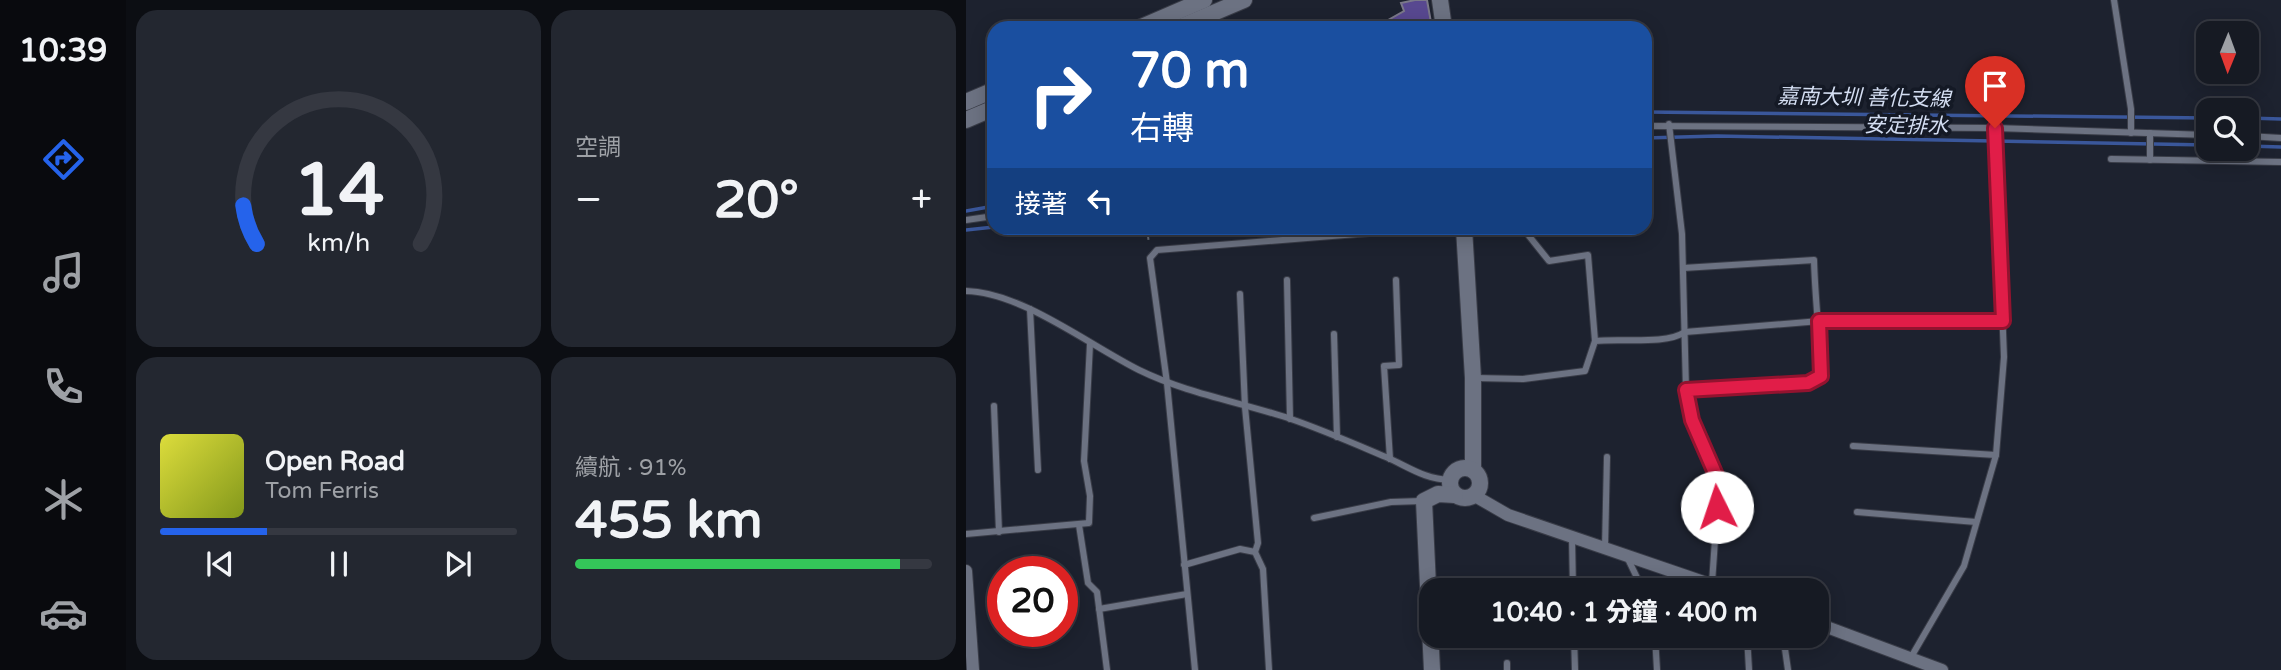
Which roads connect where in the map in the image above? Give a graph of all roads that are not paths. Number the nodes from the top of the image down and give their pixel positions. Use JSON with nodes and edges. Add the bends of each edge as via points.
{"nodes":[{"id":1,"x":1204,"y":0,"type":"edge"},
{"id":2,"x":1244,"y":0,"type":"edge"},
{"id":3,"x":1440,"y":0,"type":"edge"},
{"id":4,"x":2114,"y":0,"type":"edge"},
{"id":5,"x":1178,"y":16,"type":"edge"},
{"id":6,"x":1443,"y":21,"type":"edge"},
{"id":7,"x":987,"y":93,"type":"edge"},
{"id":8,"x":966,"y":102,"type":"edge"},
{"id":9,"x":987,"y":111,"type":"edge"},
{"id":10,"x":966,"y":120,"type":"edge"},
{"id":11,"x":1669,"y":124,"type":"junction"},
{"id":12,"x":1652,"y":125,"type":"edge"},
{"id":13,"x":1995,"y":128,"type":"junction"},
{"id":14,"x":2131,"y":133,"type":"junction"},
{"id":15,"x":2150,"y":133,"type":"junction"},
{"id":16,"x":2196,"y":135,"type":"edge"},
{"id":17,"x":2259,"y":137,"type":"edge"},
{"id":18,"x":2281,"y":138,"type":"edge"},
{"id":19,"x":2111,"y":159,"type":"dead end"},
{"id":20,"x":2150,"y":160,"type":"junction"},
{"id":21,"x":2281,"y":162,"type":"edge"},
{"id":22,"x":987,"y":216,"type":"edge"},
{"id":23,"x":966,"y":220,"type":"edge"},
{"id":24,"x":1344,"y":235,"type":"edge"},
{"id":25,"x":1464,"y":235,"type":"edge"},
{"id":26,"x":1529,"y":235,"type":"edge"},
{"id":27,"x":1683,"y":268,"type":"junction"},
{"id":28,"x":1287,"y":280,"type":"dead end"},
{"id":29,"x":1396,"y":280,"type":"dead end"},
{"id":30,"x":966,"y":291,"type":"edge"},
{"id":31,"x":1240,"y":294,"type":"dead end"},
{"id":32,"x":1030,"y":309,"type":"junction"},
{"id":33,"x":1819,"y":321,"type":"junction"},
{"id":34,"x":2003,"y":321,"type":"junction"},
{"id":35,"x":1685,"y":332,"type":"junction"},
{"id":36,"x":1334,"y":334,"type":"dead end"},
{"id":37,"x":1595,"y":341,"type":"junction"},
{"id":38,"x":1090,"y":344,"type":"junction"},
{"id":39,"x":1473,"y":379,"type":"junction"},
{"id":40,"x":1167,"y":383,"type":"junction"},
{"id":41,"x":1686,"y":390,"type":"junction"},
{"id":42,"x":994,"y":406,"type":"dead end"},
{"id":43,"x":1245,"y":407,"type":"junction"},
{"id":44,"x":1290,"y":419,"type":"junction"},
{"id":45,"x":1337,"y":438,"type":"junction"},
{"id":46,"x":1853,"y":446,"type":"dead end"},
{"id":47,"x":1996,"y":455,"type":"junction"},
{"id":48,"x":1606,"y":457,"type":"dead end"},
{"id":49,"x":1390,"y":459,"type":"junction"},
{"id":50,"x":1038,"y":470,"type":"dead end"},
{"id":51,"x":1473,"y":470,"type":"junction"},
{"id":52,"x":1453,"y":487,"type":"junction"},
{"id":53,"x":1475,"y":496,"type":"junction"},
{"id":54,"x":1424,"y":501,"type":"junction"},
{"id":55,"x":1857,"y":512,"type":"dead end"},
{"id":56,"x":1314,"y":518,"type":"dead end"},
{"id":57,"x":1976,"y":522,"type":"junction"},
{"id":58,"x":1079,"y":525,"type":"junction"},
{"id":59,"x":999,"y":532,"type":"junction"},
{"id":60,"x":966,"y":534,"type":"edge"},
{"id":61,"x":1572,"y":538,"type":"junction"},
{"id":62,"x":1605,"y":548,"type":"junction"},
{"id":63,"x":1255,"y":552,"type":"junction"},
{"id":64,"x":1626,"y":553,"type":"junction"},
{"id":65,"x":1184,"y":565,"type":"junction"},
{"id":66,"x":966,"y":571,"type":"edge"},
{"id":67,"x":1573,"y":578,"type":"edge"},
{"id":68,"x":1637,"y":578,"type":"edge"},
{"id":69,"x":1698,"y":578,"type":"edge"},
{"id":70,"x":1712,"y":578,"type":"edge"},
{"id":71,"x":1187,"y":594,"type":"junction"},
{"id":72,"x":1099,"y":609,"type":"junction"},
{"id":73,"x":1829,"y":628,"type":"edge"},
{"id":74,"x":1574,"y":648,"type":"edge"},
{"id":75,"x":1656,"y":648,"type":"edge"},
{"id":76,"x":1748,"y":648,"type":"edge"},
{"id":77,"x":1785,"y":648,"type":"edge"},
{"id":78,"x":1910,"y":659,"type":"junction"},
{"id":79,"x":973,"y":670,"type":"edge"},
{"id":80,"x":1107,"y":670,"type":"edge"},
{"id":81,"x":1195,"y":670,"type":"edge"},
{"id":82,"x":1269,"y":670,"type":"edge"},
{"id":83,"x":1432,"y":670,"type":"edge"},
{"id":84,"x":1575,"y":670,"type":"edge"},
{"id":85,"x":1657,"y":670,"type":"edge"},
{"id":86,"x":1749,"y":670,"type":"edge"},
{"id":87,"x":1788,"y":670,"type":"edge"},
{"id":88,"x":1901,"y":670,"type":"edge"},
{"id":89,"x":1942,"y":670,"type":"edge"}],
"edges":[{"from":1,"to":5,"type":"street"},
{"from":2,"to":5,"type":"street"},
{"from":3,"to":6,"type":"street"},
{"from":4,"to":14,"type":"lane"},
{"from":7,"to":8,"type":"street"},
{"from":9,"to":10,"type":"street"},
{"from":11,"to":12,"type":"lane"},
{"from":11,"to":13,"type":"lane"},
{"from":11,"to":27,"type":"lane"},
{"from":13,"to":14,"type":"lane"},
{"from":13,"to":34,"type":"lane"},
{"from":14,"to":15,"type":"lane"},
{"from":15,"to":16,"type":"lane"},
{"from":15,"to":20,"type":"lane"},
{"from":17,"to":18,"type":"lane"},
{"from":19,"to":20,"type":"lane"},
{"from":20,"to":21,"type":"lane"},
{"from":22,"to":23,"type":"lane"},
{"from":24,"to":40,"type":"lane","via":[[1157,250],[1150,258]]},
{"from":25,"to":39,"type":"street"},
{"from":26,"to":37,"type":"lane","via":[[1549,261],[1588,255]]},
{"from":27,"to":33,"type":"lane","via":[[1814,260]]},
{"from":27,"to":35,"type":"lane"},
{"from":28,"to":44,"type":"lane"},
{"from":29,"to":49,"type":"lane","via":[[1399,365],[1384,366]]},
{"from":30,"to":32,"type":"lane","via":[[981,291]]},
{"from":31,"to":43,"type":"lane"},
{"from":32,"to":38,"type":"lane"},
{"from":32,"to":50,"type":"lane"},
{"from":33,"to":34,"type":"lane"},
{"from":33,"to":35,"type":"lane"},
{"from":33,"to":41,"type":"lane","via":[[1821,376],[1808,383]]},
{"from":34,"to":47,"type":"lane"},
{"from":35,"to":37,"type":"lane","via":[[1675,339]]},
{"from":35,"to":41,"type":"lane"},
{"from":36,"to":45,"type":"lane"},
{"from":37,"to":39,"type":"lane","via":[[1585,371],[1523,379]]},
{"from":38,"to":40,"type":"lane"},
{"from":38,"to":58,"type":"lane","via":[[1084,461],[1090,496],[1088,523]]},
{"from":39,"to":51,"type":"street"},
{"from":40,"to":43,"type":"lane"},
{"from":40,"to":65,"type":"lane"},
{"from":41,"to":70,"type":"lane","via":[[1692,420],[1719,482]]},
{"from":42,"to":59,"type":"lane"},
{"from":43,"to":44,"type":"lane"},
{"from":43,"to":63,"type":"lane","via":[[1258,543]]},
{"from":44,"to":45,"type":"lane"},
{"from":45,"to":49,"type":"lane"},
{"from":46,"to":47,"type":"lane"},
{"from":47,"to":57,"type":"lane"},
{"from":48,"to":62,"type":"lane"},
{"from":49,"to":52,"type":"lane"},
{"from":51,"to":52,"type":"street","via":[[1459,469]]},
{"from":51,"to":53,"type":"street","via":[[1481,482]]},
{"from":52,"to":53,"type":"street","via":[[1465,499]]},
{"from":52,"to":54,"type":"street"},
{"from":53,"to":61,"type":"street","via":[[1508,515]]},
{"from":54,"to":56,"type":"lane","via":[[1391,502]]},
{"from":54,"to":83,"type":"street"},
{"from":55,"to":57,"type":"lane"},
{"from":57,"to":78,"type":"lane","via":[[1964,566]]},
{"from":58,"to":59,"type":"lane"},
{"from":58,"to":72,"type":"lane","via":[[1088,583],[1097,592]]},
{"from":59,"to":60,"type":"lane"},
{"from":61,"to":62,"type":"street"},
{"from":61,"to":67,"type":"lane"},
{"from":62,"to":64,"type":"street"},
{"from":63,"to":65,"type":"lane","via":[[1240,549]]},
{"from":63,"to":82,"type":"lane","via":[[1263,569]]},
{"from":64,"to":68,"type":"lane"},
{"from":64,"to":69,"type":"street"},
{"from":65,"to":71,"type":"lane"},
{"from":66,"to":79,"type":"street"},
{"from":71,"to":72,"type":"lane"},
{"from":71,"to":81,"type":"lane"},
{"from":72,"to":80,"type":"lane"},
{"from":73,"to":78,"type":"street"},
{"from":74,"to":84,"type":"lane"},
{"from":75,"to":85,"type":"lane"},
{"from":76,"to":86,"type":"lane"},
{"from":77,"to":87,"type":"lane"},
{"from":78,"to":88,"type":"street"},
{"from":78,"to":89,"type":"street"}]}
